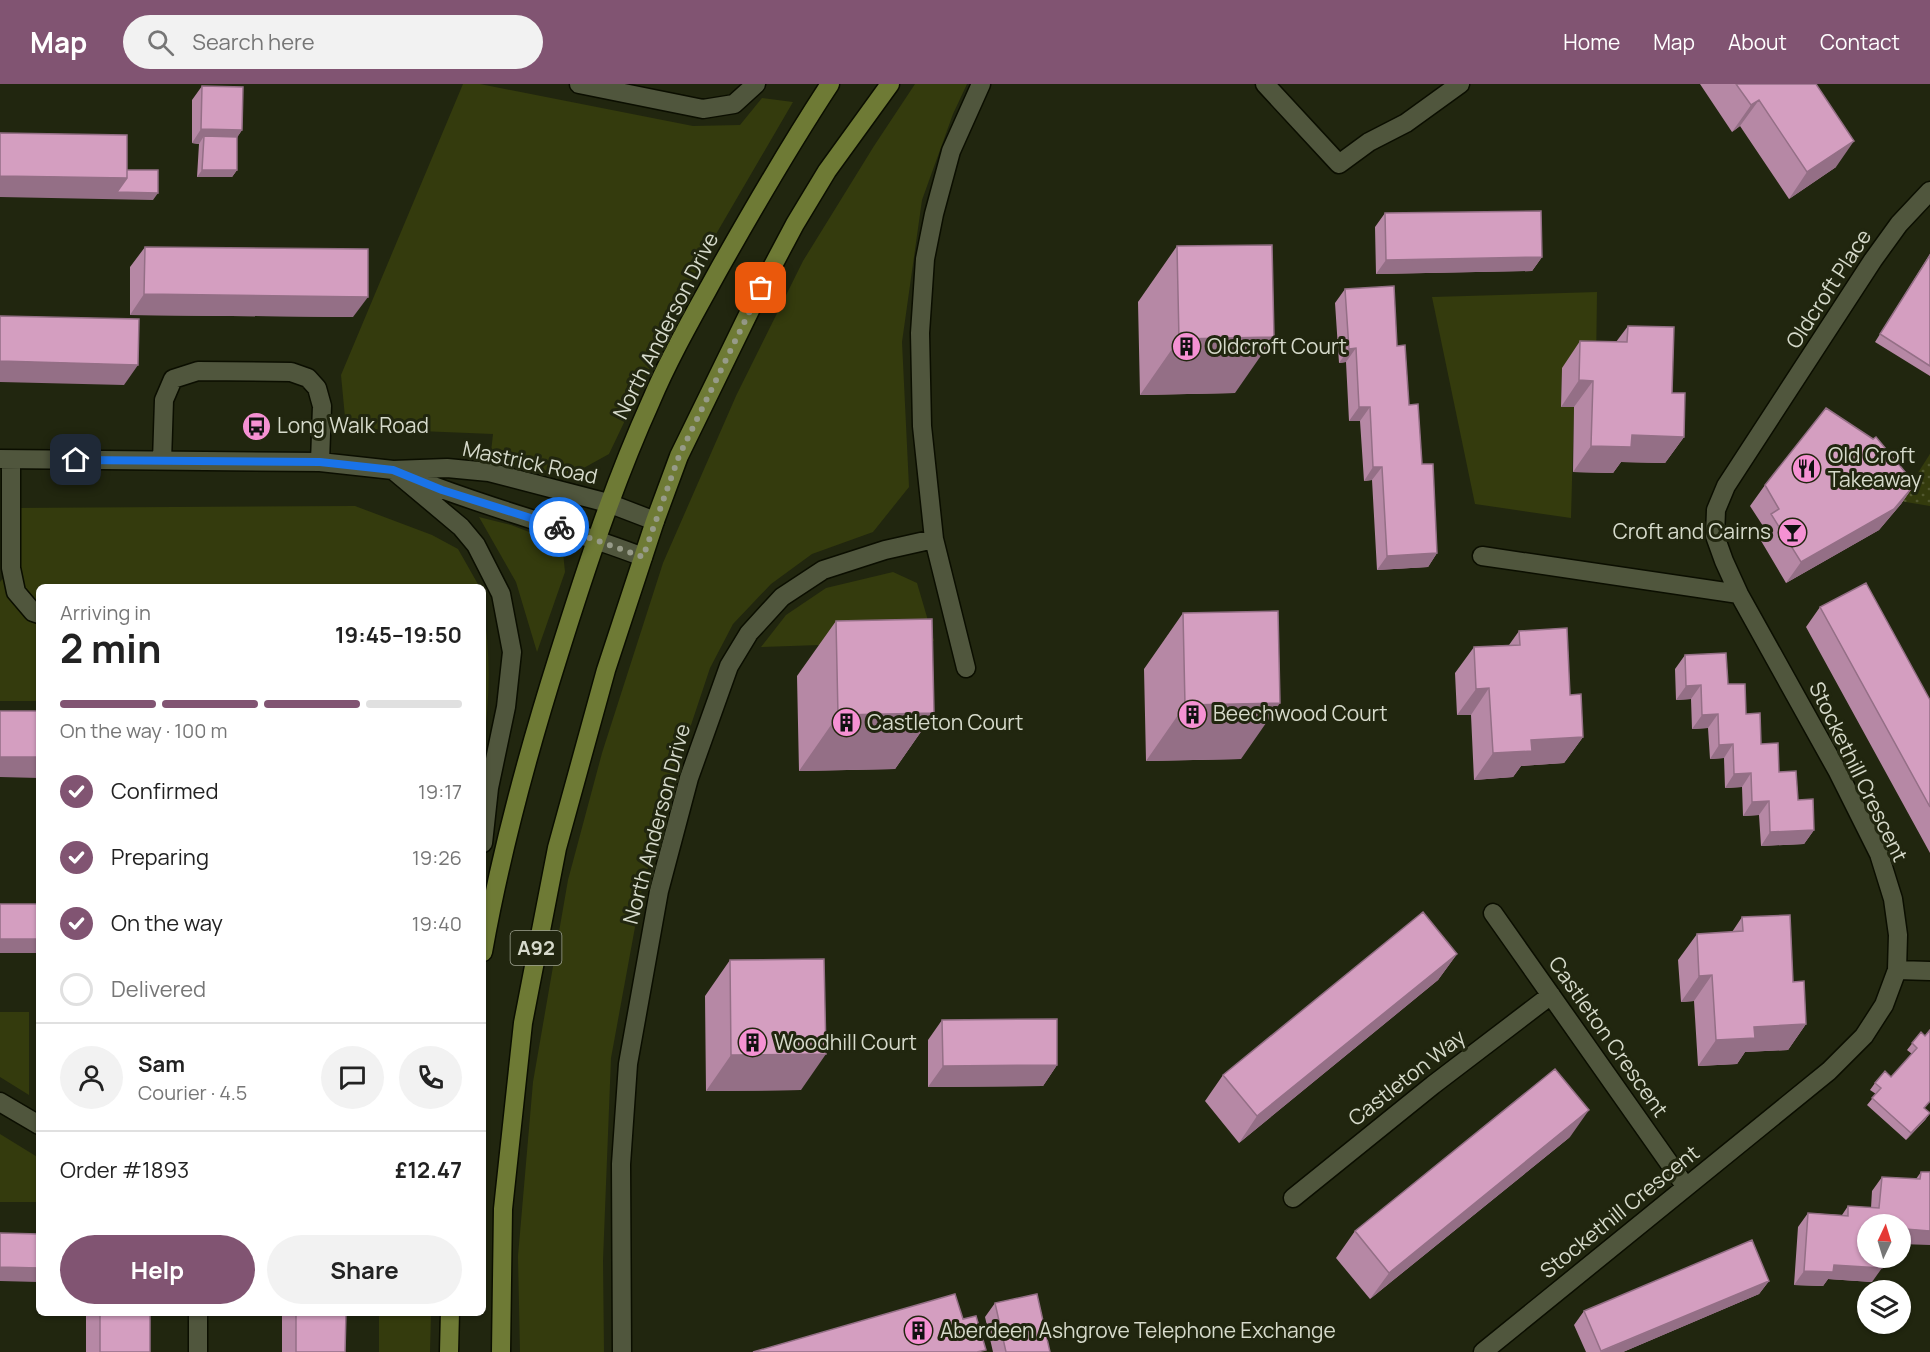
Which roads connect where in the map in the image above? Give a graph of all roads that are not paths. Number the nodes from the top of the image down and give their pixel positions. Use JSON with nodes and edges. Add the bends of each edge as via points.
{"nodes":[{"id":1,"x":579,"y":84,"type":"edge"},
{"id":2,"x":756,"y":84,"type":"edge"},
{"id":3,"x":830,"y":84,"type":"edge"},
{"id":4,"x":890,"y":84,"type":"edge"},
{"id":5,"x":981,"y":84,"type":"edge"},
{"id":6,"x":1265,"y":84,"type":"edge"},
{"id":7,"x":1460,"y":84,"type":"edge"},
{"id":8,"x":1930,"y":191,"type":"edge"},
{"id":9,"x":1772,"y":417,"type":"joint"},
{"id":10,"x":5,"y":459,"type":"edge"},
{"id":11,"x":162,"y":461,"type":"junction"},
{"id":12,"x":320,"y":462,"type":"junction"},
{"id":13,"x":393,"y":470,"type":"junction"},
{"id":14,"x":608,"y":503,"type":"junction"},
{"id":15,"x":655,"y":521,"type":"junction"},
{"id":16,"x":934,"y":538,"type":"junction"},
{"id":17,"x":596,"y":539,"type":"junction"},
{"id":18,"x":1482,"y":556,"type":"dead end"},
{"id":19,"x":643,"y":557,"type":"junction"},
{"id":20,"x":1739,"y":594,"type":"junction"},
{"id":21,"x":36,"y":613,"type":"edge"},
{"id":22,"x":966,"y":668,"type":"dead end"},
{"id":23,"x":486,"y":816,"type":"edge"},
{"id":24,"x":1493,"y":913,"type":"dead end"},
{"id":25,"x":486,"y":934,"type":"edge"},
{"id":26,"x":1897,"y":970,"type":"junction"},
{"id":27,"x":1930,"y":971,"type":"edge"},
{"id":28,"x":1551,"y":995,"type":"junction"},
{"id":29,"x":0,"y":1102,"type":"edge"},
{"id":30,"x":36,"y":1123,"type":"edge"},
{"id":31,"x":1686,"y":1187,"type":"junction"},
{"id":32,"x":1293,"y":1198,"type":"dead end"},
{"id":33,"x":198,"y":1316,"type":"edge"},
{"id":34,"x":450,"y":1316,"type":"edge"},
{"id":35,"x":198,"y":1352,"type":"edge"},
{"id":36,"x":449,"y":1352,"type":"edge"},
{"id":37,"x":501,"y":1352,"type":"edge"},
{"id":38,"x":622,"y":1352,"type":"edge"},
{"id":39,"x":1483,"y":1352,"type":"edge"}],
"edges":[{"from":1,"to":2,"type":"street","via":[[703,109],[734,104]]},
{"from":3,"to":14,"type":"main road","name":"North Anderson Drive","number":"A92","via":[[752,209],[687,327]]},
{"from":4,"to":15,"type":"main road","number":"A92","via":[[827,171],[790,233],[679,456]]},
{"from":5,"to":16,"type":"street","via":[[951,151],[925,259],[920,333],[922,426]]},
{"from":6,"to":7,"type":"street","via":[[1339,165]]},
{"from":8,"to":9,"type":"street","name":"Oldcroft Place","via":[[1873,260]]},
{"from":9,"to":20,"type":"street","name":"Stockethill Crescent","via":[[1726,486],[1716,510],[1715,536]]},
{"from":10,"to":11,"type":"street","name":"Mastrick Road"},
{"from":10,"to":21,"type":"street","name":"Mastrick Road","via":[[11,568],[16,592]]},
{"from":11,"to":12,"type":"street","name":"Mastrick Road"},
{"from":11,"to":12,"type":"street","via":[[164,400],[173,379],[198,371],[291,372],[308,378],[317,388],[322,406]]},
{"from":12,"to":13,"type":"street","name":"Mastrick Road"},
{"from":13,"to":14,"type":"street","name":"Mastrick Road","via":[[447,468],[489,472]]},
{"from":13,"to":17,"type":"street","name":"Mastrick Road","via":[[442,490]]},
{"from":13,"to":23,"type":"street","via":[[476,544],[501,594],[512,652]]},
{"from":14,"to":15,"type":"street","name":"Mastrick Road"},
{"from":14,"to":17,"type":"main road","name":"North Anderson Drive","number":"A92"},
{"from":15,"to":19,"type":"main road","number":"A92"},
{"from":16,"to":22,"type":"street"},
{"from":16,"to":38,"type":"street","name":"North Anderson Drive","via":[[823,570],[782,597],[749,633],[729,666],[689,778],[659,891],[630,1052],[621,1164]]},
{"from":17,"to":19,"type":"street","name":"Mastrick Road"},
{"from":17,"to":25,"type":"main road","name":"North Anderson Drive","number":"A92","via":[[527,761],[501,857]]},
{"from":18,"to":20,"type":"street"},
{"from":19,"to":37,"type":"main road","number":"A92","via":[[606,670],[563,826],[536,948],[523,1023],[503,1209]]},
{"from":20,"to":26,"type":"street","name":"Stockethill Crescent","via":[[1879,854],[1893,899]]},
{"from":24,"to":28,"type":"street","name":"Castleton Crescent"},
{"from":26,"to":27,"type":"street"},
{"from":26,"to":31,"type":"street","name":"Stockethill Crescent","via":[[1884,1005],[1864,1036],[1829,1071]]},
{"from":28,"to":31,"type":"street","name":"Castleton Crescent"},
{"from":28,"to":32,"type":"street","name":"Castleton Way"},
{"from":29,"to":30,"type":"street"},
{"from":31,"to":39,"type":"street","name":"Stockethill Crescent"},
{"from":33,"to":35,"type":"street"},
{"from":34,"to":36,"type":"main road"}]}
